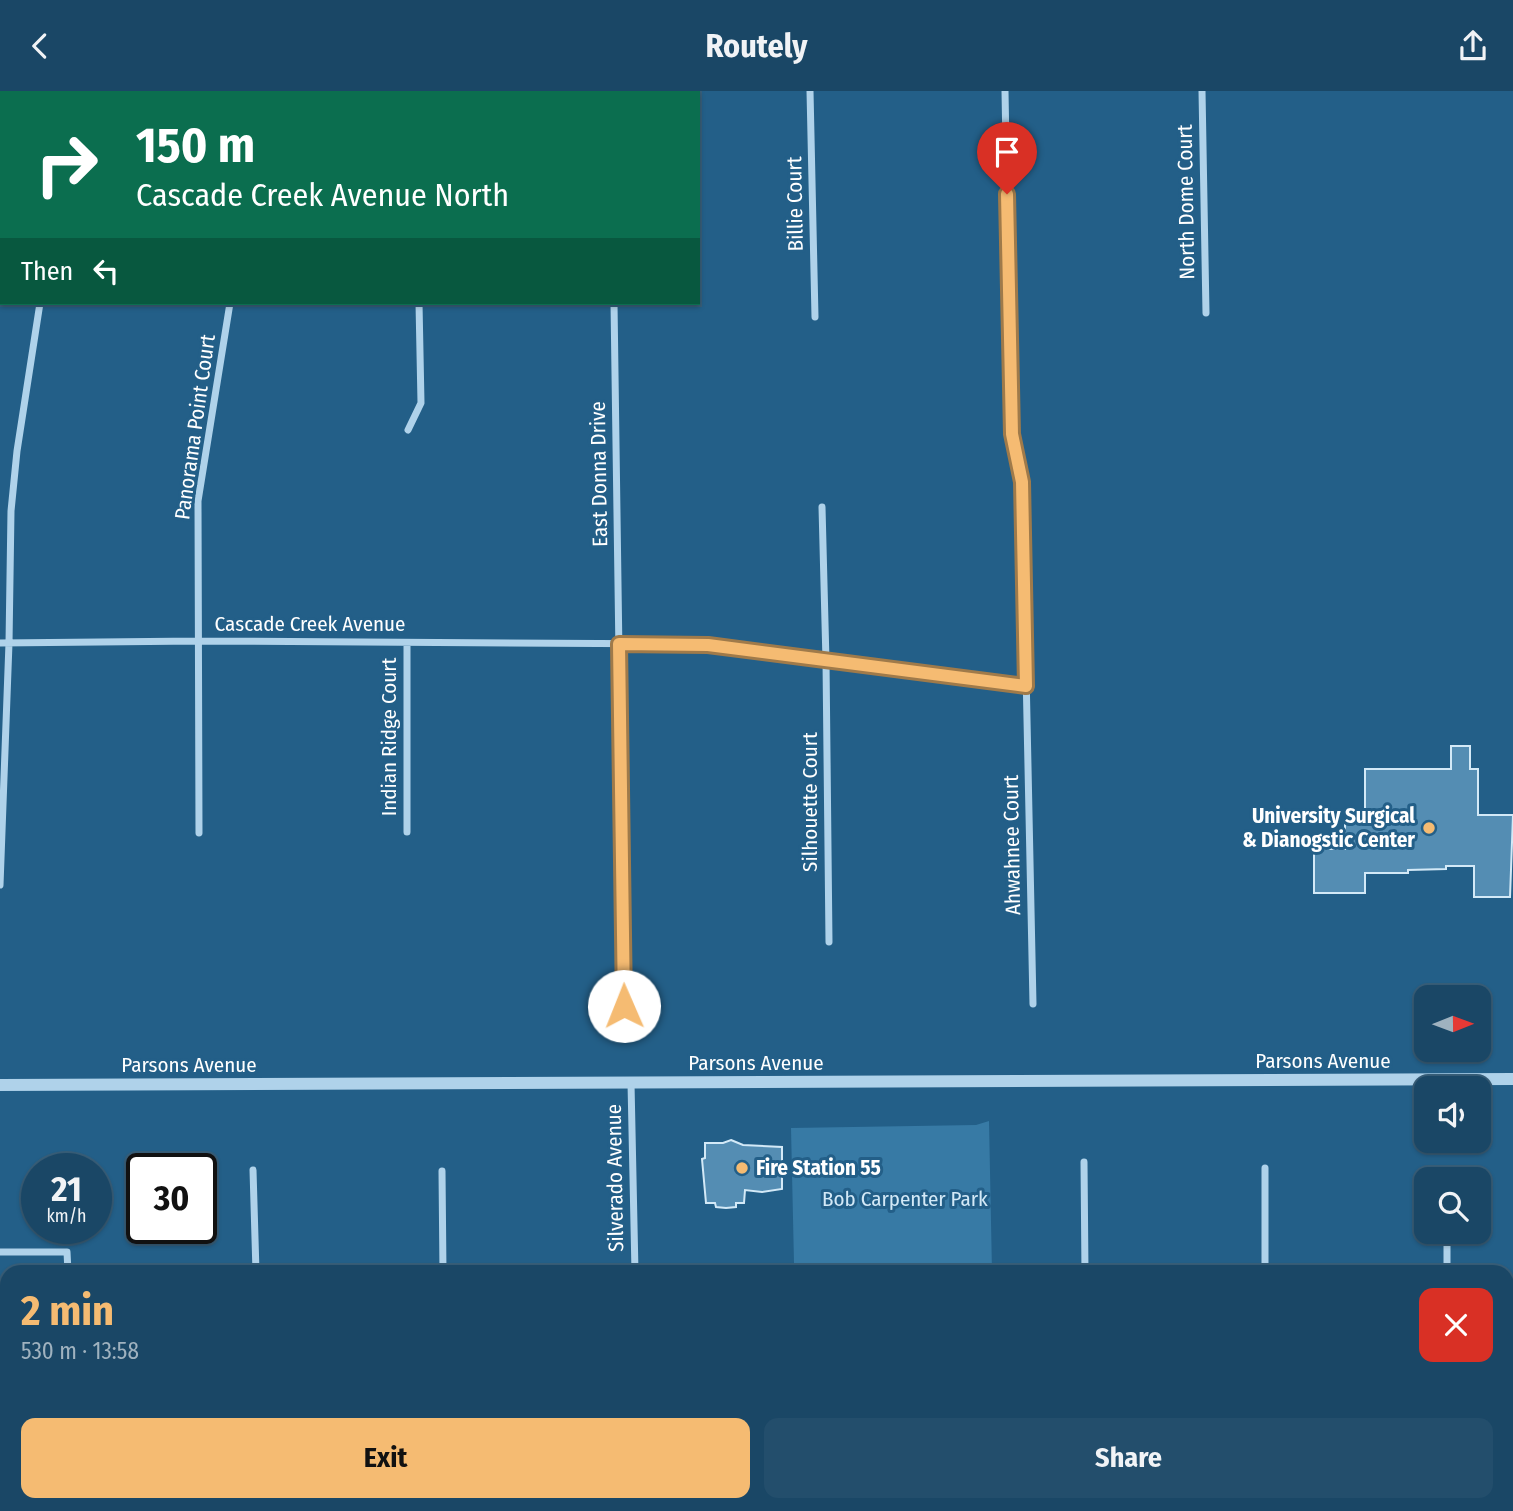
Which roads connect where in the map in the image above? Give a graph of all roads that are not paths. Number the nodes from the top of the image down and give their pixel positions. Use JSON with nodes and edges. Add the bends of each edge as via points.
{"nodes":[{"id":1,"x":810,"y":91,"type":"edge"},
{"id":2,"x":1005,"y":91,"type":"edge"},
{"id":3,"x":1202,"y":91,"type":"edge"},
{"id":4,"x":40,"y":305,"type":"edge"},
{"id":5,"x":230,"y":305,"type":"edge"},
{"id":6,"x":419,"y":305,"type":"edge"},
{"id":7,"x":614,"y":305,"type":"edge"},
{"id":8,"x":1206,"y":313,"type":"dead end"},
{"id":9,"x":815,"y":317,"type":"dead end"},
{"id":10,"x":408,"y":430,"type":"dead end"},
{"id":11,"x":822,"y":507,"type":"dead end"},
{"id":12,"x":198,"y":641,"type":"junction"},
{"id":13,"x":4,"y":643,"type":"edge"},
{"id":14,"x":407,"y":643,"type":"junction"},
{"id":15,"x":619,"y":644,"type":"junction"},
{"id":16,"x":826,"y":661,"type":"junction"},
{"id":17,"x":1026,"y":686,"type":"junction"},
{"id":18,"x":199,"y":832,"type":"dead end"},
{"id":19,"x":407,"y":832,"type":"dead end"},
{"id":20,"x":0,"y":885,"type":"edge"},
{"id":21,"x":829,"y":942,"type":"dead end"},
{"id":22,"x":1034,"y":1004,"type":"dead end"},
{"id":23,"x":624,"y":1006,"type":"dead end"},
{"id":24,"x":1513,"y":1079,"type":"edge"},
{"id":25,"x":631,"y":1083,"type":"junction"},
{"id":26,"x":0,"y":1085,"type":"edge"},
{"id":27,"x":1084,"y":1162,"type":"dead end"},
{"id":28,"x":1265,"y":1168,"type":"dead end"},
{"id":29,"x":253,"y":1170,"type":"dead end"},
{"id":30,"x":442,"y":1171,"type":"dead end"},
{"id":31,"x":1447,"y":1244,"type":"edge"},
{"id":32,"x":0,"y":1252,"type":"edge"},
{"id":33,"x":68,"y":1265,"type":"edge"},
{"id":34,"x":256,"y":1265,"type":"edge"},
{"id":35,"x":443,"y":1265,"type":"edge"},
{"id":36,"x":635,"y":1265,"type":"edge"},
{"id":37,"x":1085,"y":1265,"type":"edge"},
{"id":38,"x":1265,"y":1265,"type":"edge"},
{"id":39,"x":1447,"y":1265,"type":"edge"}],
"edges":[{"from":1,"to":9,"type":"street","name":"Billie Court"},
{"from":2,"to":17,"type":"street","name":"Ahwahnee Court","via":[[1010,401],[1022,482]]},
{"from":3,"to":8,"type":"street","name":"North Dome Court"},
{"from":4,"to":13,"type":"street","via":[[17,451]]},
{"from":5,"to":12,"type":"street","name":"Panorama Point Court","via":[[198,501]]},
{"from":6,"to":10,"type":"street","via":[[421,403]]},
{"from":7,"to":15,"type":"street","name":"East Donna Drive"},
{"from":11,"to":16,"type":"street","name":"Silhouette Court"},
{"from":12,"to":13,"type":"street","name":"Cascade Creek Avenue"},
{"from":12,"to":14,"type":"street","name":"Cascade Creek Avenue"},
{"from":12,"to":18,"type":"street","name":"Panorama Point Court"},
{"from":13,"to":20,"type":"street"},
{"from":14,"to":15,"type":"street","name":"Cascade Creek Avenue"},
{"from":14,"to":19,"type":"street","name":"Indian Ridge Court"},
{"from":15,"to":16,"type":"street","name":"Cascade Creek Avenue","via":[[708,645]]},
{"from":15,"to":23,"type":"street","name":"East Donna Drive"},
{"from":16,"to":17,"type":"street","name":"Cascade Creek Avenue"},
{"from":16,"to":21,"type":"street","name":"Silhouette Court"},
{"from":17,"to":22,"type":"street","name":"Ahwahnee Court"},
{"from":24,"to":25,"type":"street","name":"Parsons Avenue"},
{"from":25,"to":26,"type":"street","name":"Parsons Avenue"},
{"from":25,"to":36,"type":"street","name":"Silverado Avenue"},
{"from":27,"to":37,"type":"street"},
{"from":28,"to":38,"type":"street"},
{"from":29,"to":34,"type":"street"},
{"from":30,"to":35,"type":"street"},
{"from":31,"to":39,"type":"street"},
{"from":32,"to":33,"type":"street","via":[[67,1252]]}]}
